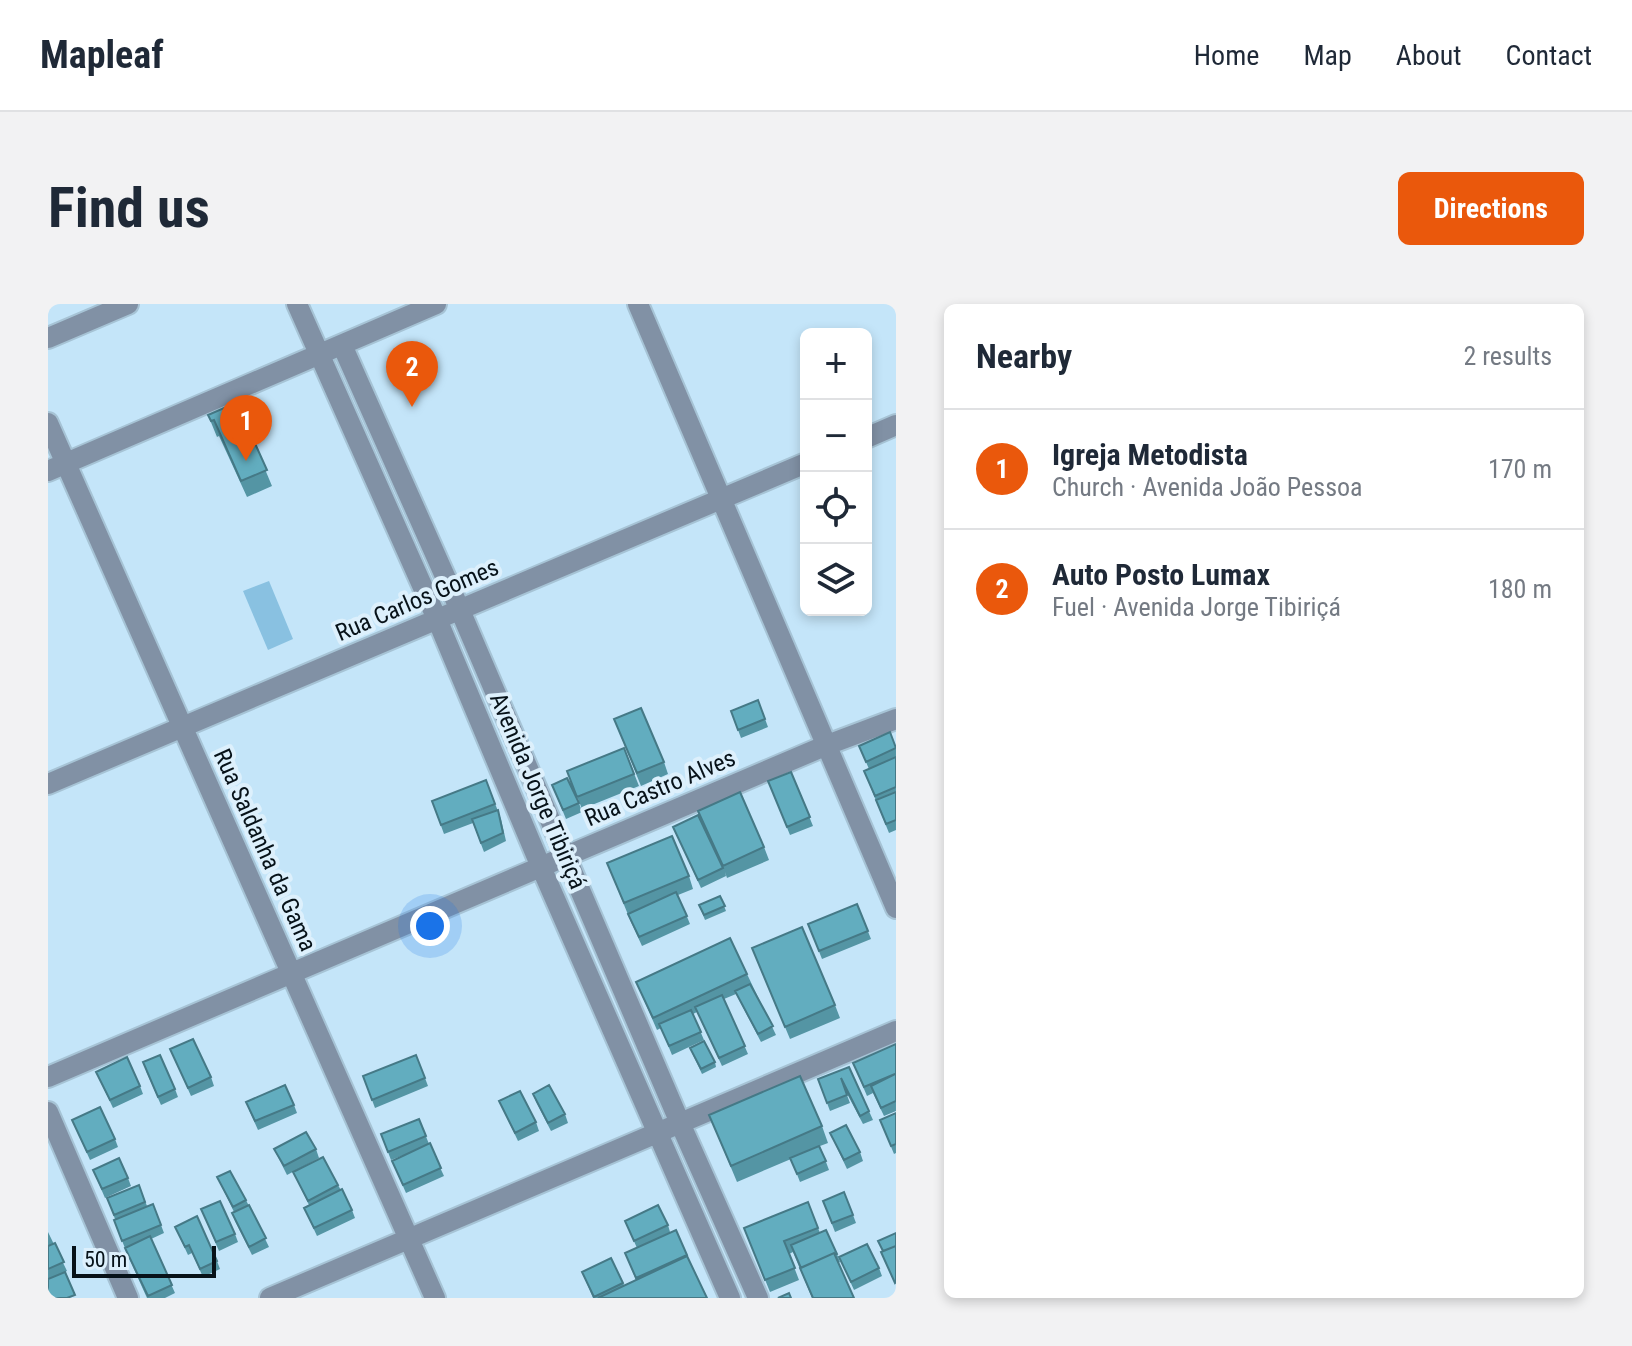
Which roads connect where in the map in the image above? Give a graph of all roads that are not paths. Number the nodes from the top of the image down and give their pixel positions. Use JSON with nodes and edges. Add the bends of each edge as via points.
{"nodes":[{"id":1,"x":128,"y":304,"type":"edge"},
{"id":2,"x":297,"y":304,"type":"edge"},
{"id":3,"x":436,"y":304,"type":"edge"},
{"id":4,"x":638,"y":304,"type":"edge"},
{"id":5,"x":48,"y":338,"type":"edge"},
{"id":6,"x":342,"y":345,"type":"junction"},
{"id":7,"x":321,"y":353,"type":"junction"},
{"id":8,"x":48,"y":423,"type":"edge"},
{"id":9,"x":896,"y":425,"type":"edge"},
{"id":10,"x":872,"y":435,"type":"edge"},
{"id":11,"x":800,"y":466,"type":"edge"},
{"id":12,"x":56,"y":467,"type":"edge"},
{"id":13,"x":722,"y":499,"type":"junction"},
{"id":14,"x":460,"y":610,"type":"junction"},
{"id":15,"x":437,"y":619,"type":"junction"},
{"id":16,"x":896,"y":719,"type":"edge"},
{"id":17,"x":182,"y":727,"type":"junction"},
{"id":18,"x":827,"y":745,"type":"junction"},
{"id":19,"x":48,"y":784,"type":"edge"},
{"id":20,"x":567,"y":856,"type":"junction"},
{"id":21,"x":541,"y":867,"type":"junction"},
{"id":22,"x":896,"y":908,"type":"edge"},
{"id":23,"x":291,"y":974,"type":"junction"},
{"id":24,"x":896,"y":1031,"type":"edge"},
{"id":25,"x":48,"y":1077,"type":"edge"},
{"id":26,"x":48,"y":1112,"type":"edge"},
{"id":27,"x":680,"y":1123,"type":"junction"},
{"id":28,"x":658,"y":1132,"type":"junction"},
{"id":29,"x":409,"y":1239,"type":"junction"},
{"id":30,"x":128,"y":1298,"type":"edge"},
{"id":31,"x":270,"y":1298,"type":"edge"},
{"id":32,"x":435,"y":1298,"type":"edge"},
{"id":33,"x":730,"y":1298,"type":"edge"},
{"id":34,"x":758,"y":1298,"type":"edge"}],
"edges":[{"from":1,"to":5,"type":"street"},
{"from":2,"to":7,"type":"street","name":"Avenida Jorge Tibiriçá"},
{"from":3,"to":6,"type":"street"},
{"from":4,"to":13,"type":"street"},
{"from":6,"to":7,"type":"street"},
{"from":6,"to":14,"type":"street","name":"Avenida Jorge Tibiriçá"},
{"from":7,"to":12,"type":"street"},
{"from":7,"to":15,"type":"street","name":"Avenida Jorge Tibiriçá"},
{"from":8,"to":12,"type":"street","name":"Rua Saldanha da Gama"},
{"from":9,"to":10,"type":"street"},
{"from":11,"to":13,"type":"street","name":"Rua Carlos Gomes"},
{"from":12,"to":17,"type":"street","name":"Rua Saldanha da Gama"},
{"from":13,"to":14,"type":"street","name":"Rua Carlos Gomes"},
{"from":13,"to":18,"type":"street"},
{"from":14,"to":15,"type":"street","name":"Rua Carlos Gomes"},
{"from":14,"to":20,"type":"street","name":"Avenida Jorge Tibiriçá"},
{"from":15,"to":17,"type":"street","name":"Rua Carlos Gomes"},
{"from":15,"to":21,"type":"street","name":"Avenida Jorge Tibiriçá"},
{"from":16,"to":18,"type":"street","name":"Rua Castro Alves"},
{"from":17,"to":19,"type":"street","name":"Rua Carlos Gomes"},
{"from":17,"to":23,"type":"street","name":"Rua Saldanha da Gama"},
{"from":18,"to":20,"type":"street","name":"Rua Castro Alves"},
{"from":18,"to":22,"type":"street"},
{"from":20,"to":21,"type":"street","name":"Rua Castro Alves"},
{"from":20,"to":27,"type":"street","name":"Avenida Jorge Tibiriçá"},
{"from":21,"to":23,"type":"street","name":"Rua Castro Alves"},
{"from":21,"to":28,"type":"street","name":"Avenida Jorge Tibiriçá"},
{"from":23,"to":25,"type":"street","name":"Rua Castro Alves"},
{"from":23,"to":29,"type":"street","name":"Rua Saldanha da Gama"},
{"from":24,"to":27,"type":"street"},
{"from":26,"to":30,"type":"street"},
{"from":27,"to":28,"type":"street"},
{"from":27,"to":34,"type":"street","name":"Avenida Jorge Tibiriçá"},
{"from":28,"to":29,"type":"street"},
{"from":28,"to":33,"type":"street","name":"Avenida Jorge Tibiriçá"},
{"from":29,"to":31,"type":"street"},
{"from":29,"to":32,"type":"street","name":"Rua Saldanha da Gama"}]}
